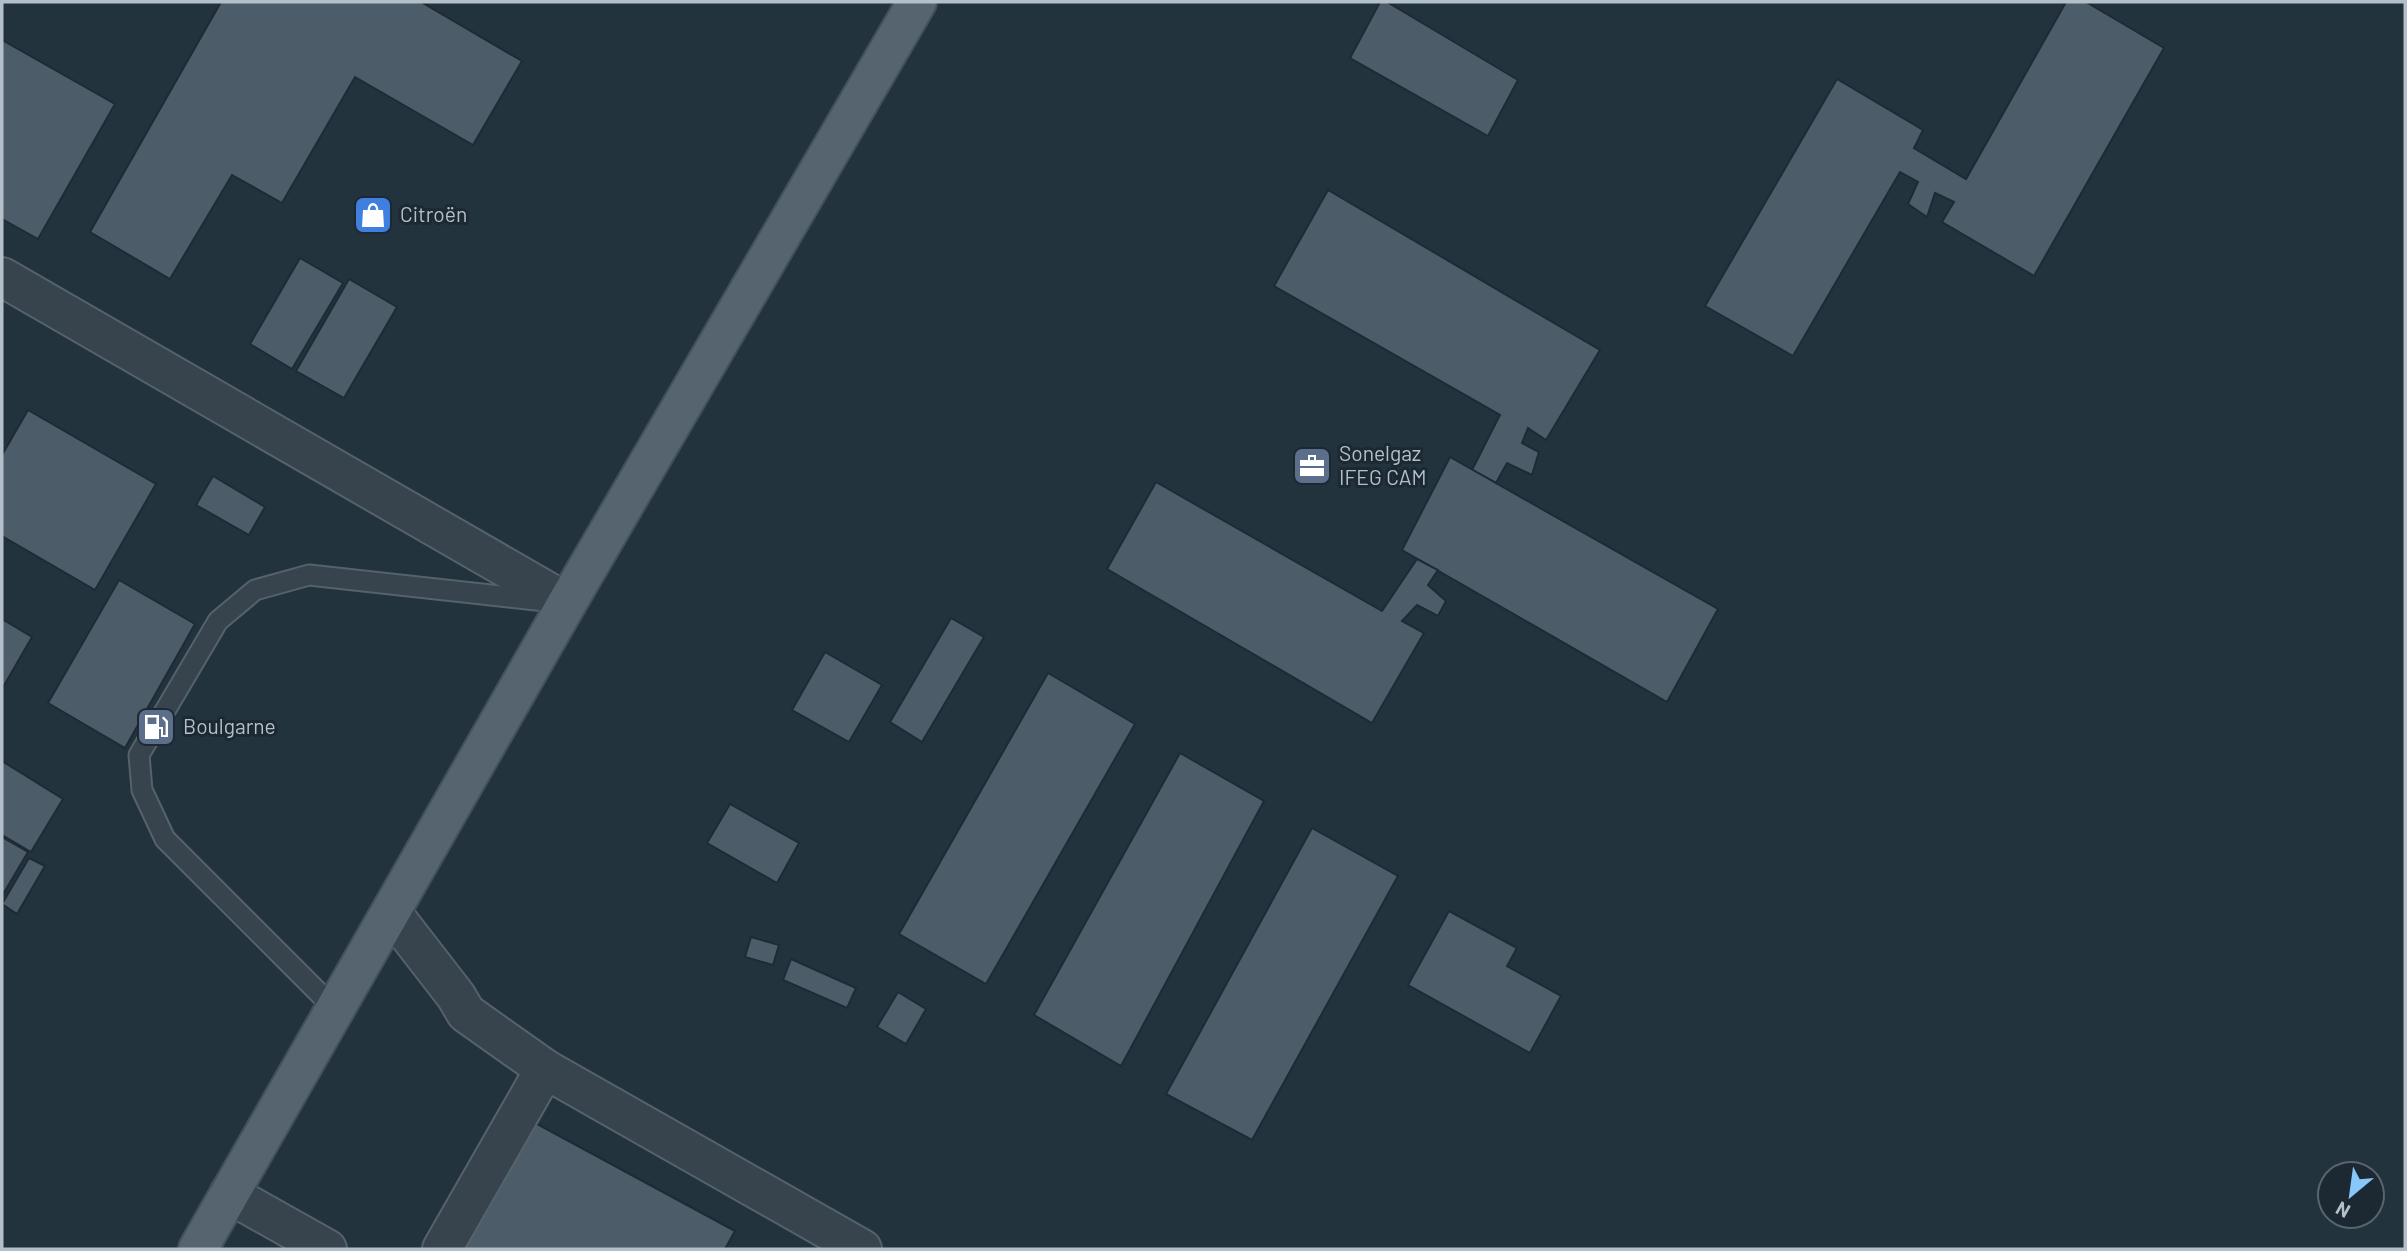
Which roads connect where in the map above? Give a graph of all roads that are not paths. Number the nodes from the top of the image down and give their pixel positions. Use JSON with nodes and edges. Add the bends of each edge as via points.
{"nodes":[{"id":1,"x":917,"y":2,"type":"edge"},
{"id":2,"x":2,"y":277,"type":"edge"},
{"id":3,"x":567,"y":603,"type":"junction"},
{"id":4,"x":391,"y":912,"type":"junction"},
{"id":5,"x":335,"y":1009,"type":"junction"},
{"id":6,"x":545,"y":1069,"type":"junction"},
{"id":7,"x":229,"y":1194,"type":"junction"},
{"id":8,"x":198,"y":1249,"type":"edge"},
{"id":9,"x":327,"y":1249,"type":"edge"},
{"id":10,"x":443,"y":1249,"type":"edge"},
{"id":11,"x":862,"y":1249,"type":"edge"}],
"edges":[{"from":1,"to":3,"type":"main road"},
{"from":2,"to":3,"type":"street"},
{"from":3,"to":4,"type":"main road"},
{"from":3,"to":5,"type":"lane","via":[[309,575],[255,590],[218,621],[139,755],[142,790],[165,839]]},
{"from":4,"to":5,"type":"main road"},
{"from":4,"to":6,"type":"street","via":[[466,1013]]},
{"from":5,"to":7,"type":"main road"},
{"from":6,"to":10,"type":"street"},
{"from":6,"to":11,"type":"street"},
{"from":7,"to":8,"type":"main road"},
{"from":7,"to":9,"type":"street"}]}
